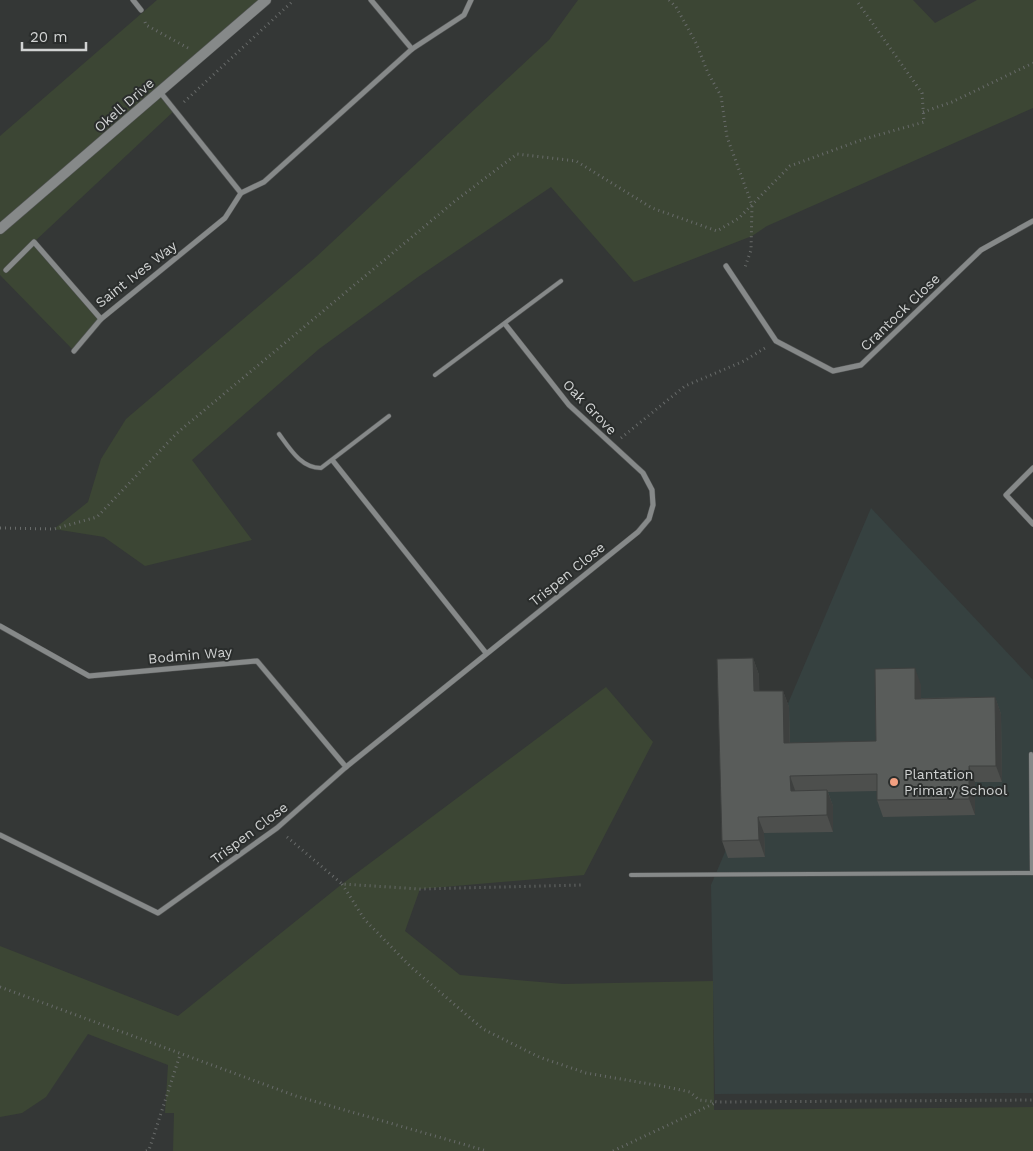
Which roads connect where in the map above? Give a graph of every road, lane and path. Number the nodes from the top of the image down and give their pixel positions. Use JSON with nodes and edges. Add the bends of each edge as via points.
{"nodes":[{"id":1,"x":133,"y":0,"type":"edge"},
{"id":2,"x":266,"y":0,"type":"edge"},
{"id":3,"x":294,"y":0,"type":"edge"},
{"id":4,"x":371,"y":0,"type":"edge"},
{"id":5,"x":471,"y":0,"type":"edge"},
{"id":6,"x":669,"y":0,"type":"edge"},
{"id":7,"x":856,"y":0,"type":"edge"},
{"id":8,"x":142,"y":10,"type":"joint"},
{"id":9,"x":412,"y":49,"type":"junction"},
{"id":10,"x":202,"y":56,"type":"junction"},
{"id":11,"x":1033,"y":63,"type":"edge"},
{"id":12,"x":160,"y":92,"type":"junction"},
{"id":13,"x":175,"y":110,"type":"junction"},
{"id":14,"x":924,"y":112,"type":"junction"},
{"id":15,"x":241,"y":193,"type":"junction"},
{"id":16,"x":752,"y":205,"type":"junction"},
{"id":17,"x":1032,"y":222,"type":"edge"},
{"id":18,"x":0,"y":229,"type":"edge"},
{"id":19,"x":726,"y":266,"type":"dead end"},
{"id":20,"x":6,"y":270,"type":"dead end"},
{"id":21,"x":562,"y":281,"type":"dead end"},
{"id":22,"x":739,"y":285,"type":"junction"},
{"id":23,"x":101,"y":319,"type":"junction"},
{"id":24,"x":505,"y":324,"type":"junction"},
{"id":25,"x":776,"y":341,"type":"junction"},
{"id":26,"x":74,"y":351,"type":"dead end"},
{"id":27,"x":435,"y":375,"type":"dead end"},
{"id":28,"x":388,"y":416,"type":"dead end"},
{"id":29,"x":279,"y":434,"type":"dead end"},
{"id":30,"x":612,"y":445,"type":"junction"},
{"id":31,"x":333,"y":461,"type":"junction"},
{"id":32,"x":1033,"y":468,"type":"edge"},
{"id":33,"x":653,"y":505,"type":"joint"},
{"id":34,"x":1033,"y":524,"type":"edge"},
{"id":35,"x":0,"y":528,"type":"edge"},
{"id":36,"x":0,"y":626,"type":"edge"},
{"id":37,"x":486,"y":653,"type":"junction"},
{"id":38,"x":1032,"y":754,"type":"dead end"},
{"id":39,"x":346,"y":767,"type":"junction"},
{"id":40,"x":277,"y":828,"type":"junction"},
{"id":41,"x":0,"y":835,"type":"edge"},
{"id":42,"x":1033,"y":873,"type":"edge"},
{"id":43,"x":631,"y":875,"type":"dead end"},
{"id":44,"x":342,"y":884,"type":"junction"},
{"id":45,"x":581,"y":885,"type":"dead end"},
{"id":46,"x":0,"y":987,"type":"edge"},
{"id":47,"x":180,"y":1055,"type":"junction"},
{"id":48,"x":1033,"y":1100,"type":"edge"},
{"id":49,"x":718,"y":1102,"type":"junction"},
{"id":50,"x":146,"y":1151,"type":"edge"},
{"id":51,"x":487,"y":1151,"type":"edge"},
{"id":52,"x":613,"y":1151,"type":"edge"}],
"edges":[{"from":1,"to":8,"type":"street"},
{"from":2,"to":10,"type":"street","name":"Okell Drive"},
{"from":3,"to":13,"type":"path"},
{"from":4,"to":9,"type":"street"},
{"from":5,"to":9,"type":"street","via":[[464,15]]},
{"from":6,"to":16,"type":"path","via":[[696,43],[721,96],[727,137]]},
{"from":7,"to":14,"type":"path","via":[[922,93]]},
{"from":8,"to":10,"type":"path","via":[[146,25]]},
{"from":9,"to":15,"type":"street","via":[[264,182]]},
{"from":10,"to":12,"type":"street","name":"Okell Drive"},
{"from":11,"to":14,"type":"path"},
{"from":12,"to":13,"type":"street"},
{"from":12,"to":18,"type":"street","name":"Okell Drive"},
{"from":13,"to":15,"type":"street"},
{"from":14,"to":16,"type":"path","via":[[924,122],[864,139],[790,166]]},
{"from":15,"to":23,"type":"street","name":"Saint Ives Way","via":[[225,218]]},
{"from":16,"to":22,"type":"path","via":[[751,250]]},
{"from":16,"to":35,"type":"path","via":[[739,218],[717,231],[652,208],[576,161],[517,154],[455,201],[177,433],[97,516],[54,529]]},
{"from":17,"to":25,"type":"street","name":"Crantock Close","via":[[981,250],[861,365],[833,371]]},
{"from":19,"to":22,"type":"street","name":"Crantock Close"},
{"from":20,"to":23,"type":"street","name":"Saint Ives Way","via":[[34,242]]},
{"from":21,"to":24,"type":"lane"},
{"from":22,"to":25,"type":"street","name":"Crantock Close"},
{"from":23,"to":26,"type":"street"},
{"from":24,"to":27,"type":"lane"},
{"from":24,"to":30,"type":"street","name":"Oak Grove","via":[[569,405]]},
{"from":25,"to":30,"type":"path","via":[[744,361],[685,386]]},
{"from":28,"to":31,"type":"lane"},
{"from":29,"to":31,"type":"lane","via":[[304,464],[321,468]]},
{"from":30,"to":33,"type":"street","name":"Oak Grove","via":[[643,473],[652,490]]},
{"from":31,"to":37,"type":"street"},
{"from":32,"to":34,"type":"street","via":[[1006,496]]},
{"from":33,"to":37,"type":"street","name":"Trispen Close","via":[[649,519],[638,532]]},
{"from":36,"to":39,"type":"street","name":"Bodmin Way","via":[[89,676],[257,660]]},
{"from":37,"to":39,"type":"street","name":"Trispen Close"},
{"from":38,"to":42,"type":"lane"},
{"from":39,"to":40,"type":"street","name":"Trispen Close"},
{"from":40,"to":41,"type":"street","name":"Trispen Close","via":[[158,914]]},
{"from":40,"to":44,"type":"path"},
{"from":42,"to":43,"type":"lane"},
{"from":44,"to":45,"type":"path","via":[[420,889]]},
{"from":44,"to":49,"type":"path","via":[[365,920],[483,1029],[539,1058],[586,1073],[690,1092],[700,1100]]},
{"from":46,"to":47,"type":"path"},
{"from":47,"to":50,"type":"path"},
{"from":47,"to":51,"type":"path","via":[[296,1096]]},
{"from":48,"to":49,"type":"path"},
{"from":49,"to":52,"type":"path"}]}
